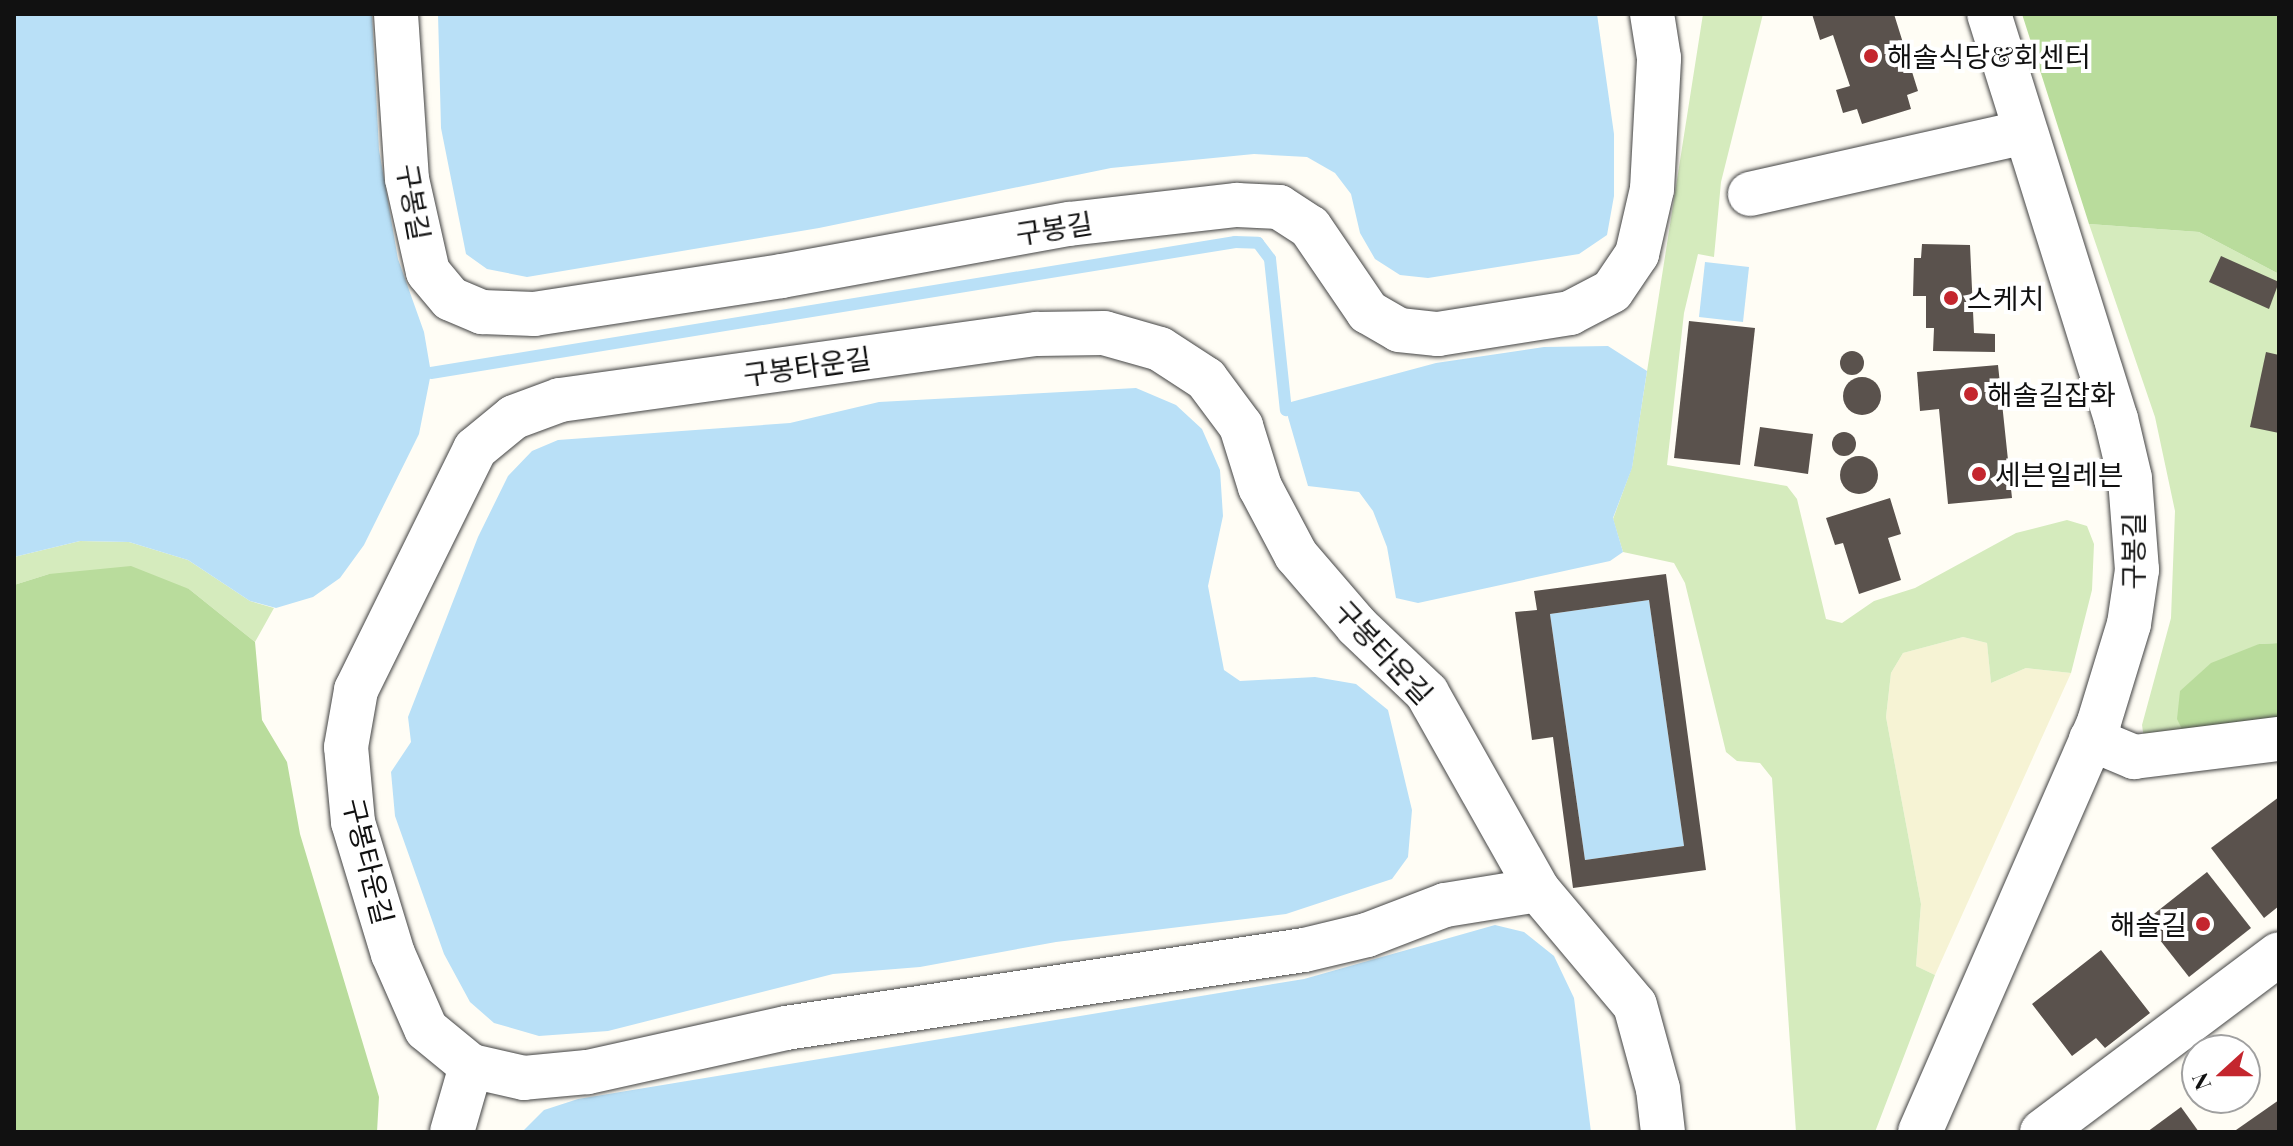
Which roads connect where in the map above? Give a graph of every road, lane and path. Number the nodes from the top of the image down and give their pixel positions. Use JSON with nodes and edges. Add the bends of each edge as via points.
{"nodes":[{"id":1,"x":396,"y":14,"type":"edge"},
{"id":2,"x":1652,"y":14,"type":"edge"},
{"id":3,"x":1989,"y":14,"type":"edge"},
{"id":4,"x":2025,"y":132,"type":"junction"},
{"id":5,"x":1750,"y":194,"type":"dead end"},
{"id":6,"x":2091,"y":739,"type":"junction"},
{"id":7,"x":2279,"y":739,"type":"edge"},
{"id":8,"x":1538,"y":890,"type":"junction"},
{"id":9,"x":2279,"y":954,"type":"edge"},
{"id":10,"x":471,"y":1066,"type":"junction"},
{"id":11,"x":452,"y":1132,"type":"edge"},
{"id":12,"x":1663,"y":1132,"type":"edge"},
{"id":13,"x":1920,"y":1132,"type":"edge"},
{"id":14,"x":2042,"y":1132,"type":"edge"}],
"edges":[{"from":1,"to":2,"type":"street","name":"구봉길","via":[[407,179],[428,272],[451,299],[482,312],[534,314],[1069,224],[1237,205],[1279,207],[1310,227],[1368,312],[1399,330],[1438,334],[1570,313],[1612,291],[1637,254],[1652,189],[1659,58]]},
{"from":3,"to":4,"type":"street","name":"구봉길"},
{"from":4,"to":5,"type":"street"},
{"from":4,"to":6,"type":"street","name":"구봉길","via":[[2116,419],[2137,524],[2129,624]]},
{"from":6,"to":7,"type":"street","via":[[2134,757]]},
{"from":6,"to":13,"type":"street","name":"구봉길"},
{"from":8,"to":10,"type":"street","name":"구봉타운길","via":[[1445,905],[1367,935],[1304,950],[786,1028],[587,1072],[524,1078]]},
{"from":8,"to":10,"type":"street","name":"구봉타운길","via":[[1427,693],[1357,626],[1296,555],[1260,487],[1241,426],[1206,379],[1160,349],[1104,333],[1037,334],[560,400],[514,417],[475,449],[356,690],[346,747],[353,822],[393,954],[426,1029]]},
{"from":8,"to":12,"type":"street","name":"구봉타운길","via":[[1635,1005],[1658,1089]]},
{"from":9,"to":14,"type":"street"},
{"from":10,"to":11,"type":"street"}]}
